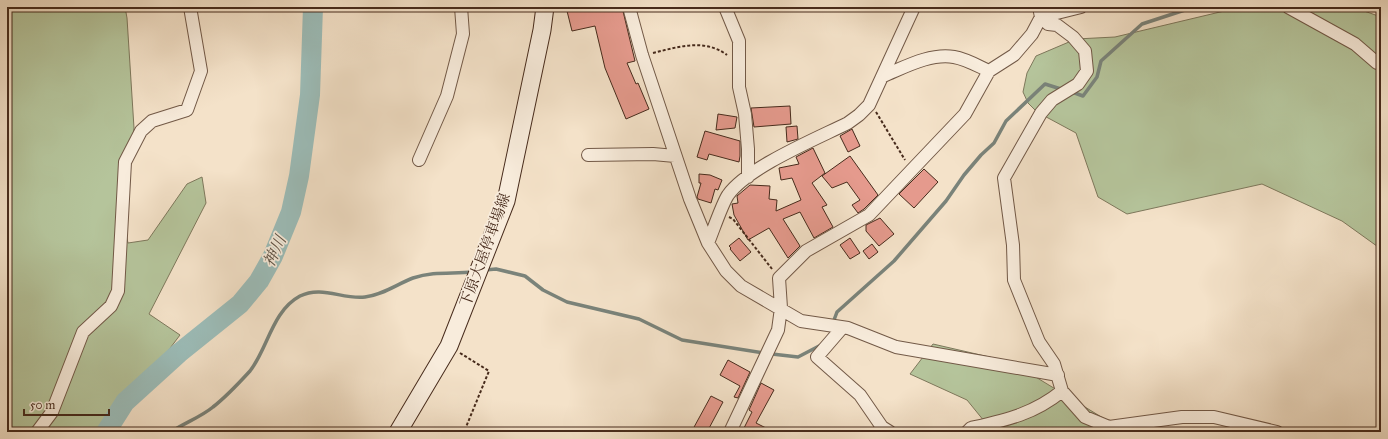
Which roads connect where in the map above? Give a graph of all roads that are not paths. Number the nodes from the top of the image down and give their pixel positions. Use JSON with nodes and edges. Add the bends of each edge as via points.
{"nodes":[{"id":1,"x":190,"y":7,"type":"edge"},
{"id":2,"x":461,"y":7,"type":"edge"},
{"id":3,"x":545,"y":7,"type":"edge"},
{"id":4,"x":629,"y":7,"type":"edge"},
{"id":5,"x":725,"y":7,"type":"edge"},
{"id":6,"x":914,"y":7,"type":"edge"},
{"id":7,"x":1081,"y":7,"type":"edge"},
{"id":8,"x":1288,"y":7,"type":"edge"},
{"id":9,"x":1040,"y":12,"type":"edge"},
{"id":10,"x":1057,"y":19,"type":"junction"},
{"id":11,"x":1378,"y":62,"type":"dead end"},
{"id":12,"x":989,"y":71,"type":"junction"},
{"id":13,"x":883,"y":76,"type":"junction"},
{"id":14,"x":588,"y":155,"type":"dead end"},
{"id":15,"x":675,"y":156,"type":"junction"},
{"id":16,"x":419,"y":160,"type":"dead end"},
{"id":17,"x":748,"y":177,"type":"junction"},
{"id":18,"x":708,"y":243,"type":"junction"},
{"id":19,"x":781,"y":308,"type":"junction"},
{"id":20,"x":842,"y":328,"type":"junction"},
{"id":21,"x":1058,"y":375,"type":"junction"},
{"id":22,"x":1062,"y":391,"type":"junction"},
{"id":23,"x":36,"y":432,"type":"edge"},
{"id":24,"x":398,"y":432,"type":"edge"},
{"id":25,"x":730,"y":432,"type":"edge"},
{"id":26,"x":890,"y":432,"type":"edge"},
{"id":27,"x":967,"y":432,"type":"edge"},
{"id":28,"x":1277,"y":432,"type":"edge"}],
"edges":[{"from":1,"to":23,"type":"street","via":[[201,71],[187,110],[152,121],[141,131],[125,162],[118,291],[111,306],[83,332],[52,412]]},
{"from":2,"to":16,"type":"street","via":[[463,34],[447,96]]},
{"from":3,"to":24,"type":"main road","name":"下原大屋停車場線","via":[[506,201],[449,346]]},
{"from":4,"to":15,"type":"street","via":[[642,56]]},
{"from":5,"to":17,"type":"street","via":[[739,41],[739,87],[745,114]]},
{"from":6,"to":13,"type":"street"},
{"from":7,"to":10,"type":"street"},
{"from":8,"to":11,"type":"street","via":[[1355,44]]},
{"from":9,"to":10,"type":"street"},
{"from":9,"to":12,"type":"street","via":[[1032,34],[1014,55]]},
{"from":10,"to":21,"type":"street","via":[[1085,51],[1087,71],[1078,84],[1052,100],[1041,112],[1004,178],[1013,238],[1014,280],[1039,342],[1054,364]]},
{"from":12,"to":13,"type":"street","via":[[955,57],[937,57]]},
{"from":12,"to":19,"type":"street","via":[[965,114],[869,215],[806,251],[779,278]]},
{"from":13,"to":17,"type":"street","via":[[869,105],[859,115]]},
{"from":14,"to":15,"type":"street"},
{"from":15,"to":18,"type":"street"},
{"from":17,"to":18,"type":"street","via":[[727,195]]},
{"from":18,"to":19,"type":"street","via":[[726,272],[741,286]]},
{"from":19,"to":20,"type":"street","via":[[801,321]]},
{"from":19,"to":25,"type":"street","via":[[778,330],[770,350]]},
{"from":20,"to":21,"type":"street","via":[[896,347]]},
{"from":20,"to":26,"type":"street","via":[[817,357],[860,395],[882,427]]},
{"from":21,"to":22,"type":"street"},
{"from":22,"to":27,"type":"street","via":[[1018,417],[971,428]]},
{"from":22,"to":28,"type":"street","via":[[1085,417],[1109,426],[1182,417],[1214,417]]}]}
